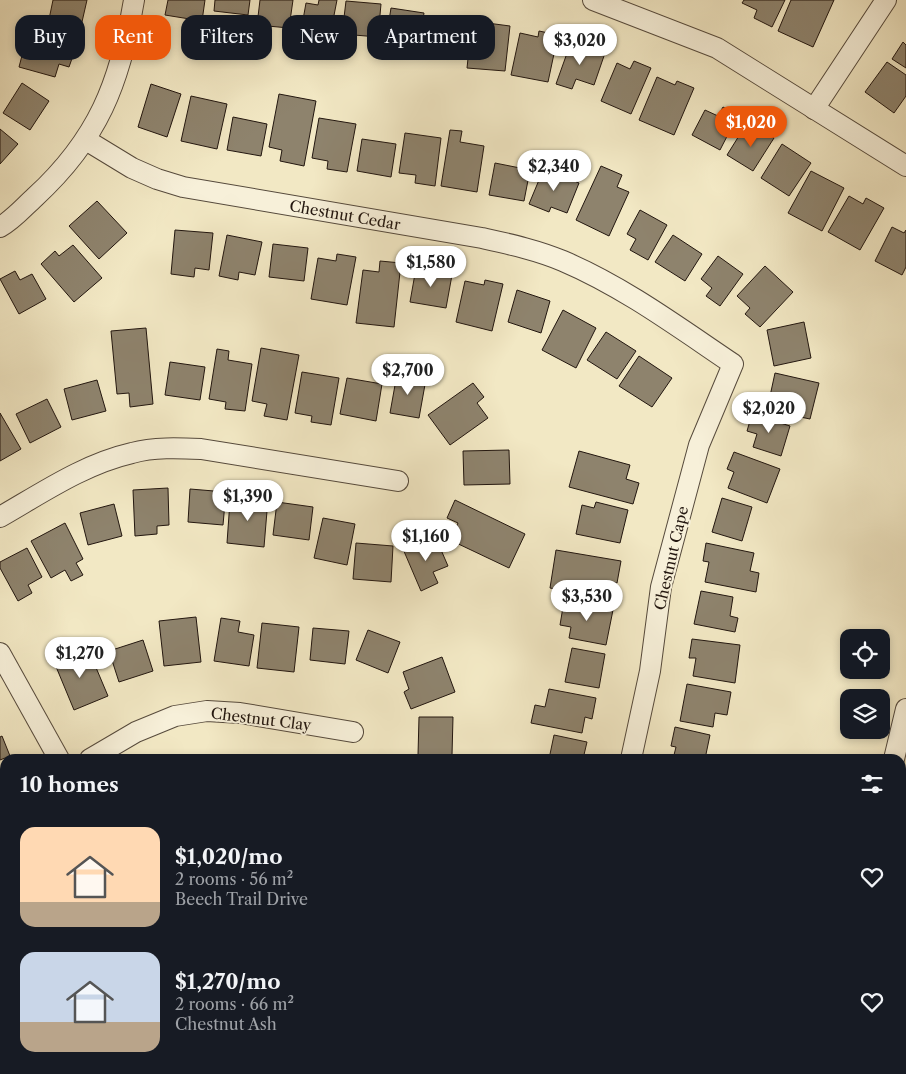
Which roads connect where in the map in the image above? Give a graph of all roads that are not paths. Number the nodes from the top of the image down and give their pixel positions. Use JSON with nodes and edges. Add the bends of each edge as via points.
{"nodes":[{"id":1,"x":134,"y":0,"type":"edge"},
{"id":2,"x":593,"y":0,"type":"edge"},
{"id":3,"x":886,"y":0,"type":"edge"},
{"id":4,"x":814,"y":109,"type":"junction"},
{"id":5,"x":86,"y":140,"type":"junction"},
{"id":6,"x":906,"y":166,"type":"edge"},
{"id":7,"x":0,"y":227,"type":"edge"},
{"id":8,"x":734,"y":364,"type":"joint"},
{"id":9,"x":398,"y":481,"type":"dead end"},
{"id":10,"x":0,"y":517,"type":"edge"},
{"id":11,"x":0,"y":653,"type":"edge"},
{"id":12,"x":906,"y":709,"type":"edge"},
{"id":13,"x":353,"y":732,"type":"dead end"},
{"id":14,"x":57,"y":754,"type":"edge"},
{"id":15,"x":99,"y":754,"type":"edge"},
{"id":16,"x":632,"y":754,"type":"edge"},
{"id":17,"x":899,"y":754,"type":"edge"}],
"edges":[{"from":1,"to":5,"type":"street","via":[[112,88]]},
{"from":2,"to":4,"type":"street","via":[[717,48]]},
{"from":3,"to":4,"type":"street"},
{"from":4,"to":6,"type":"street"},
{"from":5,"to":7,"type":"street","via":[[47,186]]},
{"from":5,"to":8,"type":"street","name":"Chestnut Cedar","via":[[132,168],[183,187],[482,238],[562,260],[635,299]]},
{"from":8,"to":16,"type":"street","name":"Chestnut Cape","via":[[699,446],[661,587],[650,672]]},
{"from":9,"to":10,"type":"street","via":[[201,449],[155,449],[133,452],[90,467]]},
{"from":11,"to":14,"type":"street"},
{"from":12,"to":17,"type":"street"},
{"from":13,"to":15,"type":"street","name":"Chestnut Clay","via":[[240,713],[207,711],[167,719],[136,732]]}]}
